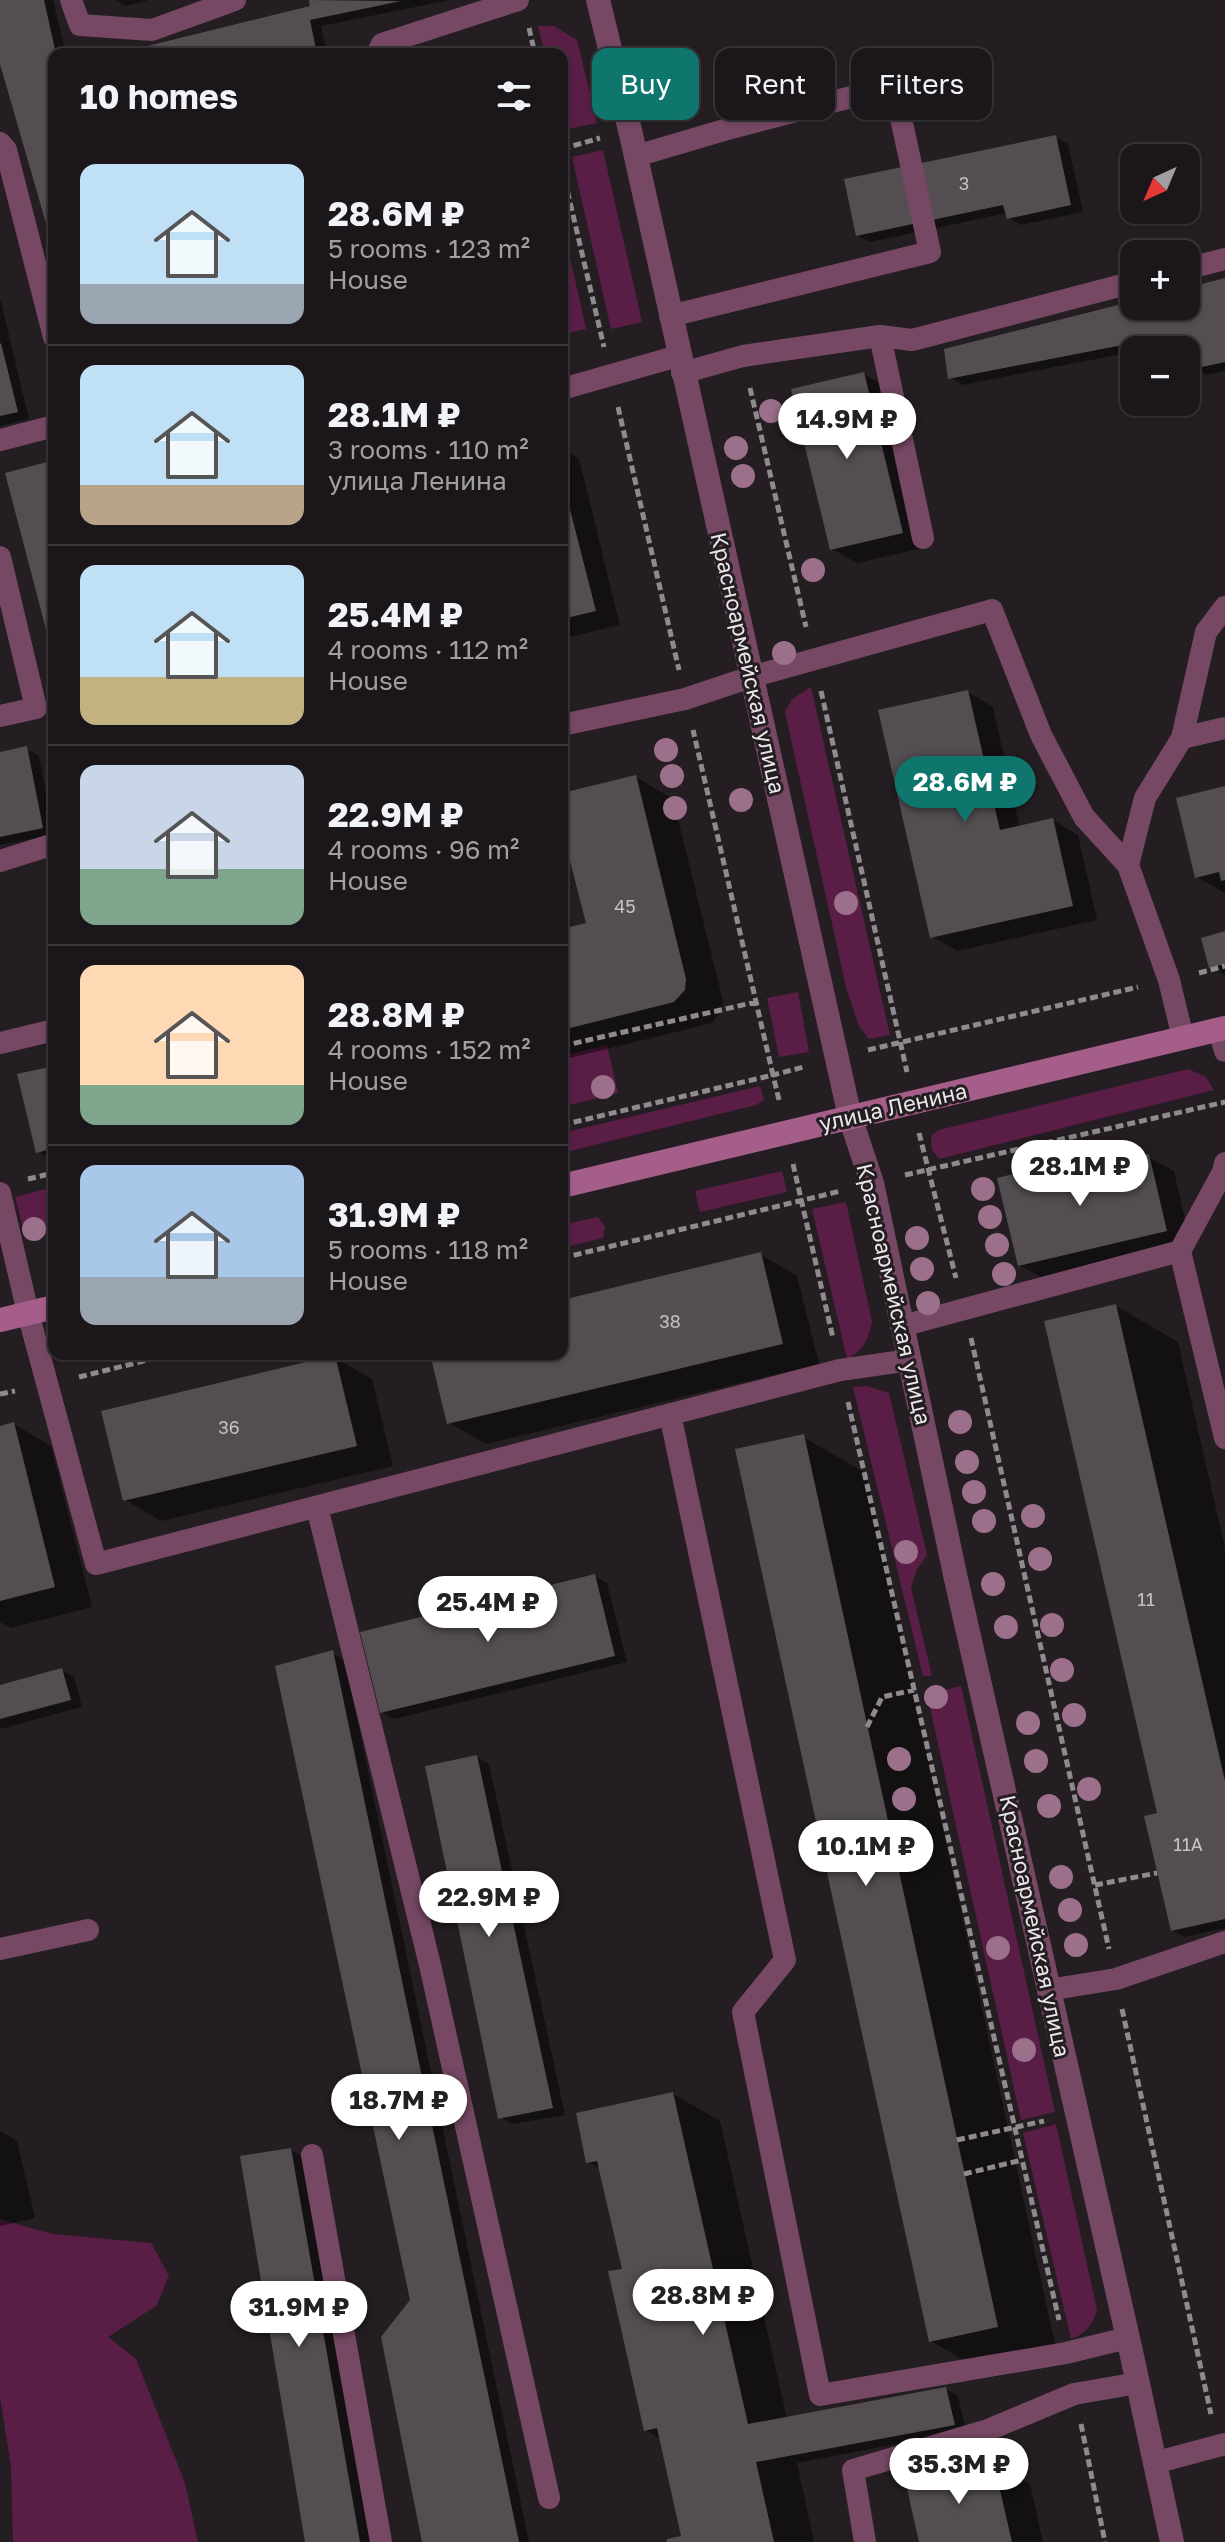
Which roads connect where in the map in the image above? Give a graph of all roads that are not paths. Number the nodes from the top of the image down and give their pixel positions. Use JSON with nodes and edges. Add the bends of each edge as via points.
{"nodes":[{"id":1,"x":71,"y":0,"type":"edge"},
{"id":2,"x":235,"y":0,"type":"edge"},
{"id":3,"x":518,"y":0,"type":"edge"},
{"id":4,"x":598,"y":0,"type":"edge"},
{"id":5,"x":380,"y":48,"type":"edge"},
{"id":6,"x":0,"y":143,"type":"edge"},
{"id":7,"x":636,"y":156,"type":"junction"},
{"id":8,"x":1225,"y":259,"type":"edge"},
{"id":9,"x":1200,"y":265,"type":"edge"},
{"id":10,"x":1120,"y":286,"type":"edge"},
{"id":11,"x":48,"y":314,"type":"edge"},
{"id":12,"x":670,"y":316,"type":"junction"},
{"id":13,"x":880,"y":336,"type":"junction"},
{"id":14,"x":680,"y":364,"type":"junction"},
{"id":15,"x":568,"y":387,"type":"edge"},
{"id":16,"x":48,"y":428,"type":"edge"},
{"id":17,"x":0,"y":440,"type":"edge"},
{"id":18,"x":923,"y":538,"type":"dead end"},
{"id":19,"x":0,"y":557,"type":"edge"},
{"id":20,"x":1225,"y":607,"type":"edge"},
{"id":21,"x":751,"y":677,"type":"junction"},
{"id":22,"x":0,"y":716,"type":"edge"},
{"id":23,"x":568,"y":724,"type":"edge"},
{"id":24,"x":1225,"y":728,"type":"edge"},
{"id":25,"x":1182,"y":738,"type":"junction"},
{"id":26,"x":48,"y":846,"type":"edge"},
{"id":27,"x":0,"y":861,"type":"edge"},
{"id":28,"x":1128,"y":865,"type":"junction"},
{"id":29,"x":48,"y":1031,"type":"edge"},
{"id":30,"x":1223,"y":1036,"type":"edge"},
{"id":31,"x":1183,"y":1038,"type":"junction"},
{"id":32,"x":0,"y":1043,"type":"edge"},
{"id":33,"x":850,"y":1117,"type":"junction"},
{"id":34,"x":1224,"y":1171,"type":"edge"},
{"id":35,"x":568,"y":1185,"type":"edge"},
{"id":36,"x":0,"y":1193,"type":"edge"},
{"id":37,"x":1180,"y":1251,"type":"junction"},
{"id":38,"x":48,"y":1308,"type":"edge"},
{"id":39,"x":28,"y":1313,"type":"junction"},
{"id":40,"x":0,"y":1320,"type":"edge"},
{"id":41,"x":902,"y":1326,"type":"junction"},
{"id":42,"x":910,"y":1360,"type":"junction"},
{"id":43,"x":670,"y":1414,"type":"junction"},
{"id":44,"x":1225,"y":1438,"type":"edge"},
{"id":45,"x":317,"y":1507,"type":"junction"},
{"id":46,"x":88,"y":1930,"type":"dead end"},
{"id":47,"x":1225,"y":1942,"type":"edge"},
{"id":48,"x":0,"y":1949,"type":"edge"},
{"id":49,"x":1048,"y":1990,"type":"junction"},
{"id":50,"x":312,"y":2155,"type":"dead end"},
{"id":51,"x":1127,"y":2338,"type":"junction"},
{"id":52,"x":1138,"y":2383,"type":"junction"},
{"id":53,"x":1222,"y":2445,"type":"edge"},
{"id":54,"x":1154,"y":2463,"type":"junction"},
{"id":55,"x":549,"y":2498,"type":"dead end"},
{"id":56,"x":381,"y":2542,"type":"edge"},
{"id":57,"x":865,"y":2542,"type":"edge"},
{"id":58,"x":1172,"y":2542,"type":"edge"}],
"edges":[{"from":1,"to":2,"type":"lane","via":[[80,25],[152,30]]},
{"from":3,"to":5,"type":"lane"},
{"from":4,"to":7,"type":"street","name":"Красноармейская улица"},
{"from":6,"to":11,"type":"lane"},
{"from":7,"to":12,"type":"street","name":"Красноармейская улица"},
{"from":7,"to":12,"type":"lane","via":[[894,86],[930,252]]},
{"from":8,"to":9,"type":"lane"},
{"from":10,"to":13,"type":"lane","via":[[912,340]]},
{"from":12,"to":14,"type":"street","name":"Красноармейская улица"},
{"from":13,"to":14,"type":"lane"},
{"from":13,"to":18,"type":"lane"},
{"from":14,"to":15,"type":"lane"},
{"from":14,"to":21,"type":"street","name":"Красноармейская улица"},
{"from":16,"to":17,"type":"lane"},
{"from":19,"to":22,"type":"lane","via":[[36,708]]},
{"from":20,"to":25,"type":"lane","via":[[1206,632]]},
{"from":21,"to":23,"type":"lane","via":[[685,699]]},
{"from":21,"to":28,"type":"lane","via":[[992,610],[1041,735],[1084,817]]},
{"from":21,"to":33,"type":"street","name":"Красноармейская улица"},
{"from":24,"to":25,"type":"lane"},
{"from":25,"to":28,"type":"lane","via":[[1145,798]]},
{"from":26,"to":27,"type":"lane"},
{"from":28,"to":31,"type":"lane","via":[[1169,980]]},
{"from":29,"to":32,"type":"lane"},
{"from":30,"to":31,"type":"street","name":"улица Ленина"},
{"from":31,"to":33,"type":"street","name":"улица Ленина"},
{"from":33,"to":35,"type":"street","name":"улица Ленина"},
{"from":33,"to":41,"type":"street","name":"Красноармейская улица","via":[[872,1183]]},
{"from":34,"to":37,"type":"lane"},
{"from":36,"to":39,"type":"lane"},
{"from":37,"to":41,"type":"lane"},
{"from":37,"to":44,"type":"lane"},
{"from":38,"to":39,"type":"street"},
{"from":39,"to":40,"type":"street"},
{"from":39,"to":45,"type":"lane","via":[[96,1564]]},
{"from":41,"to":42,"type":"street","name":"Красноармейская улица"},
{"from":42,"to":43,"type":"lane","via":[[840,1370]]},
{"from":42,"to":49,"type":"street","name":"Красноармейская улица"},
{"from":43,"to":45,"type":"lane"},
{"from":43,"to":51,"type":"lane","via":[[785,1960],[743,2012],[820,2395]]},
{"from":45,"to":55,"type":"lane","via":[[430,1965]]},
{"from":46,"to":48,"type":"lane"},
{"from":47,"to":49,"type":"lane","via":[[1116,1979]]},
{"from":49,"to":51,"type":"street","name":"Красноармейская улица"},
{"from":50,"to":56,"type":"lane"},
{"from":51,"to":52,"type":"street","name":"Красноармейская улица"},
{"from":52,"to":54,"type":"street","name":"Красноармейская улица"},
{"from":52,"to":57,"type":"lane","via":[[1074,2394],[988,2430],[853,2470]]},
{"from":53,"to":54,"type":"lane"},
{"from":54,"to":58,"type":"street","name":"Красноармейская улица"}]}
